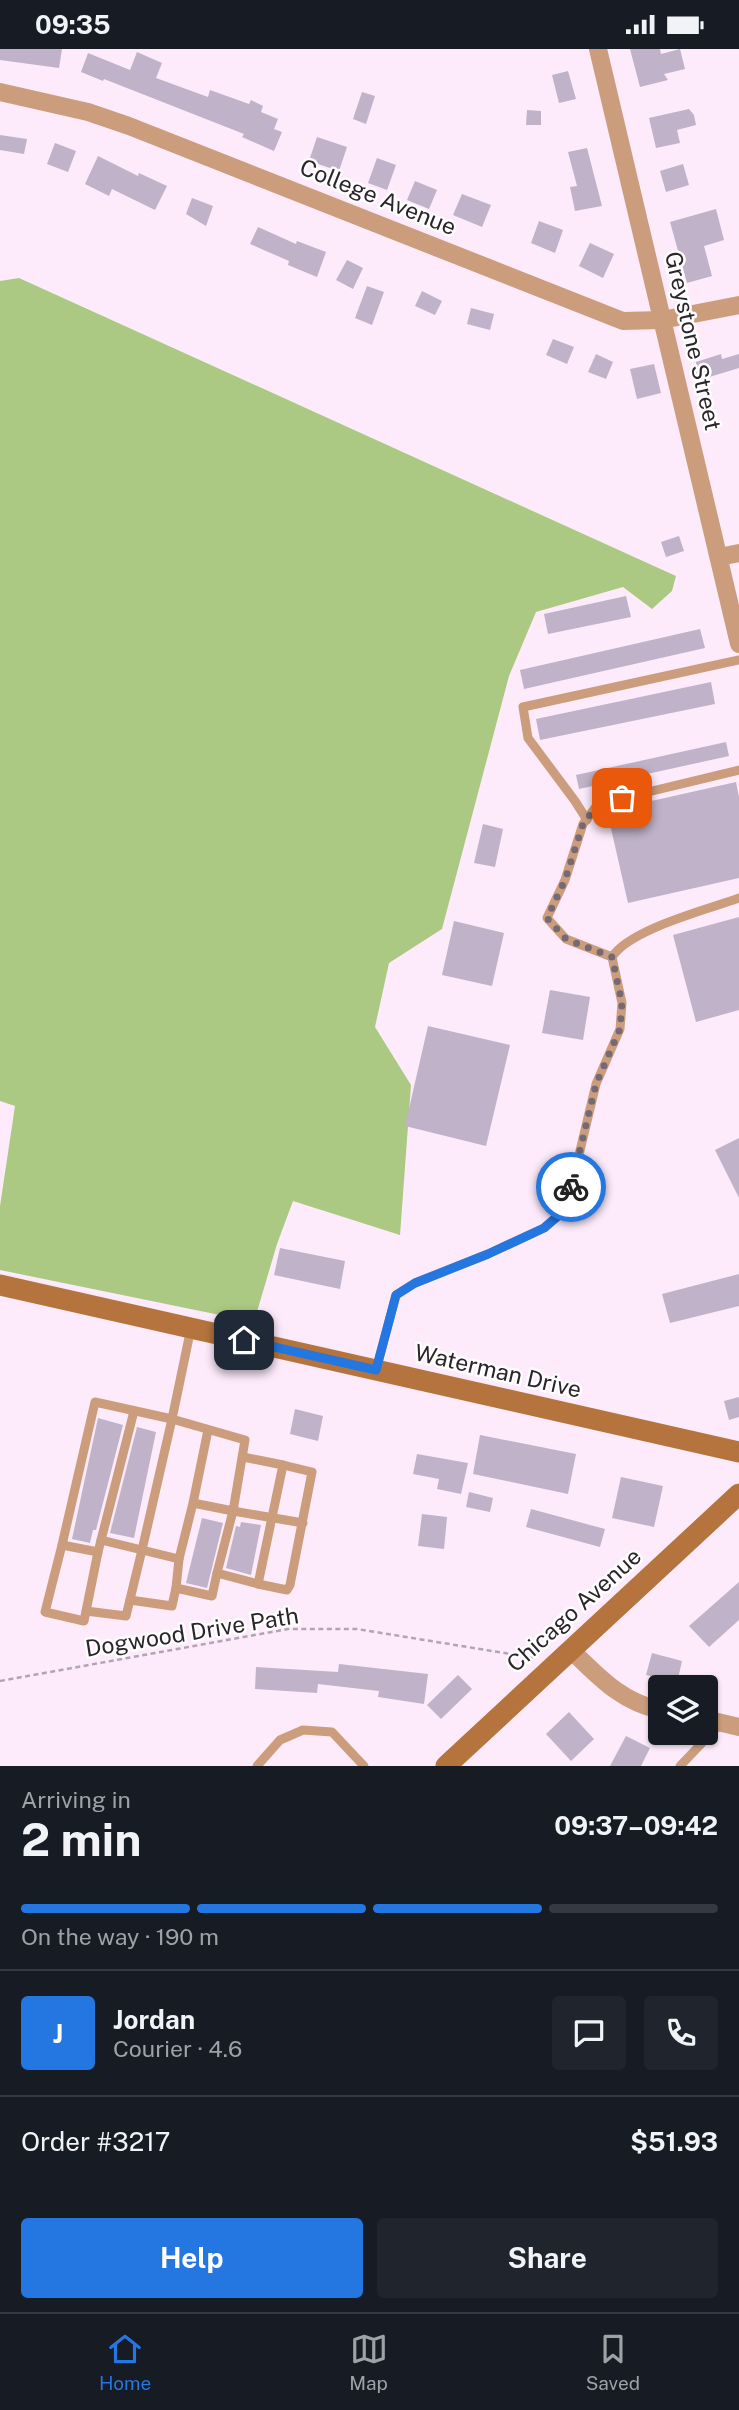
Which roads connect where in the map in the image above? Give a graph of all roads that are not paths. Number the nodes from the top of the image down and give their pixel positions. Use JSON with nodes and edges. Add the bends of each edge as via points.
{"nodes":[{"id":1,"x":598,"y":49,"type":"edge"},
{"id":2,"x":0,"y":92,"type":"edge"},
{"id":3,"x":739,"y":305,"type":"edge"},
{"id":4,"x":662,"y":320,"type":"junction"},
{"id":5,"x":739,"y":553,"type":"edge"},
{"id":6,"x":719,"y":557,"type":"junction"},
{"id":7,"x":739,"y":644,"type":"edge"},
{"id":8,"x":739,"y":660,"type":"edge"},
{"id":9,"x":739,"y":770,"type":"edge"},
{"id":10,"x":587,"y":820,"type":"junction"},
{"id":11,"x":739,"y":898,"type":"edge"},
{"id":12,"x":612,"y":957,"type":"junction"},
{"id":13,"x":0,"y":1285,"type":"edge"},
{"id":14,"x":191,"y":1328,"type":"junction"},
{"id":15,"x":376,"y":1370,"type":"junction"},
{"id":16,"x":134,"y":1411,"type":"junction"},
{"id":17,"x":172,"y":1419,"type":"junction"},
{"id":18,"x":208,"y":1430,"type":"junction"},
{"id":19,"x":739,"y":1453,"type":"edge"},
{"id":20,"x":243,"y":1457,"type":"junction"},
{"id":21,"x":283,"y":1465,"type":"junction"},
{"id":22,"x":739,"y":1494,"type":"edge"},
{"id":23,"x":193,"y":1503,"type":"junction"},
{"id":24,"x":233,"y":1511,"type":"junction"},
{"id":25,"x":272,"y":1518,"type":"junction"},
{"id":26,"x":303,"y":1523,"type":"junction"},
{"id":27,"x":101,"y":1540,"type":"junction"},
{"id":28,"x":62,"y":1545,"type":"junction"},
{"id":29,"x":142,"y":1550,"type":"junction"},
{"id":30,"x":98,"y":1552,"type":"junction"},
{"id":31,"x":179,"y":1559,"type":"junction"},
{"id":32,"x":217,"y":1573,"type":"junction"},
{"id":33,"x":258,"y":1584,"type":"junction"},
{"id":34,"x":176,"y":1587,"type":"junction"},
{"id":35,"x":130,"y":1600,"type":"junction"},
{"id":36,"x":86,"y":1611,"type":"junction"},
{"id":37,"x":563,"y":1656,"type":"junction"},
{"id":38,"x":648,"y":1706,"type":"edge"},
{"id":39,"x":722,"y":1723,"type":"edge"},
{"id":40,"x":257,"y":1766,"type":"edge"},
{"id":41,"x":363,"y":1766,"type":"edge"},
{"id":42,"x":446,"y":1766,"type":"edge"},
{"id":43,"x":680,"y":1766,"type":"edge"}],
"edges":[{"from":1,"to":4,"type":"street","name":"Greystone Street"},
{"from":2,"to":4,"type":"street","name":"College Avenue","via":[[122,124],[615,318]]},
{"from":3,"to":4,"type":"street","name":"College Avenue"},
{"from":4,"to":6,"type":"street","name":"Greystone Street"},
{"from":5,"to":6,"type":"street"},
{"from":6,"to":7,"type":"street","name":"Greystone Street"},
{"from":8,"to":10,"type":"lane","via":[[523,707],[528,738]]},
{"from":9,"to":10,"type":"lane","via":[[598,804]]},
{"from":10,"to":12,"type":"lane","via":[[547,918],[566,939]]},
{"from":11,"to":12,"type":"lane","via":[[657,926],[619,947]]},
{"from":12,"to":15,"type":"lane","via":[[622,1003],[620,1029],[596,1084],[566,1209],[544,1228],[396,1295]]},
{"from":13,"to":14,"type":"street","name":"Waterman Drive"},
{"from":14,"to":15,"type":"street","name":"Waterman Drive"},
{"from":14,"to":17,"type":"lane"},
{"from":15,"to":19,"type":"street","name":"Waterman Drive"},
{"from":16,"to":17,"type":"lane"},
{"from":16,"to":27,"type":"lane"},
{"from":16,"to":28,"type":"lane","via":[[94,1402]]},
{"from":17,"to":18,"type":"lane"},
{"from":17,"to":29,"type":"lane"},
{"from":18,"to":20,"type":"lane","via":[[245,1440]]},
{"from":18,"to":23,"type":"lane"},
{"from":20,"to":21,"type":"lane"},
{"from":20,"to":24,"type":"lane"},
{"from":21,"to":25,"type":"lane"},
{"from":21,"to":26,"type":"lane","via":[[312,1472]]},
{"from":22,"to":37,"type":"street","name":"Chicago Avenue"},
{"from":23,"to":24,"type":"lane"},
{"from":23,"to":31,"type":"lane"},
{"from":24,"to":25,"type":"lane"},
{"from":24,"to":32,"type":"lane"},
{"from":25,"to":26,"type":"lane"},
{"from":25,"to":33,"type":"lane"},
{"from":26,"to":33,"type":"lane","via":[[287,1590]]},
{"from":27,"to":29,"type":"lane"},
{"from":27,"to":30,"type":"lane"},
{"from":28,"to":30,"type":"lane"},
{"from":28,"to":36,"type":"lane","via":[[44,1612],[84,1621]]},
{"from":29,"to":31,"type":"lane"},
{"from":29,"to":35,"type":"lane"},
{"from":30,"to":36,"type":"lane"},
{"from":31,"to":34,"type":"lane"},
{"from":32,"to":33,"type":"lane"},
{"from":32,"to":34,"type":"lane","via":[[212,1596]]},
{"from":34,"to":35,"type":"lane","via":[[172,1606]]},
{"from":35,"to":36,"type":"lane","via":[[126,1616]]},
{"from":37,"to":38,"type":"street","via":[[616,1692]]},
{"from":37,"to":42,"type":"street","name":"Chicago Avenue"},
{"from":39,"to":43,"type":"lane"},
{"from":40,"to":41,"type":"lane","via":[[279,1740],[303,1730],[332,1733]]}]}
